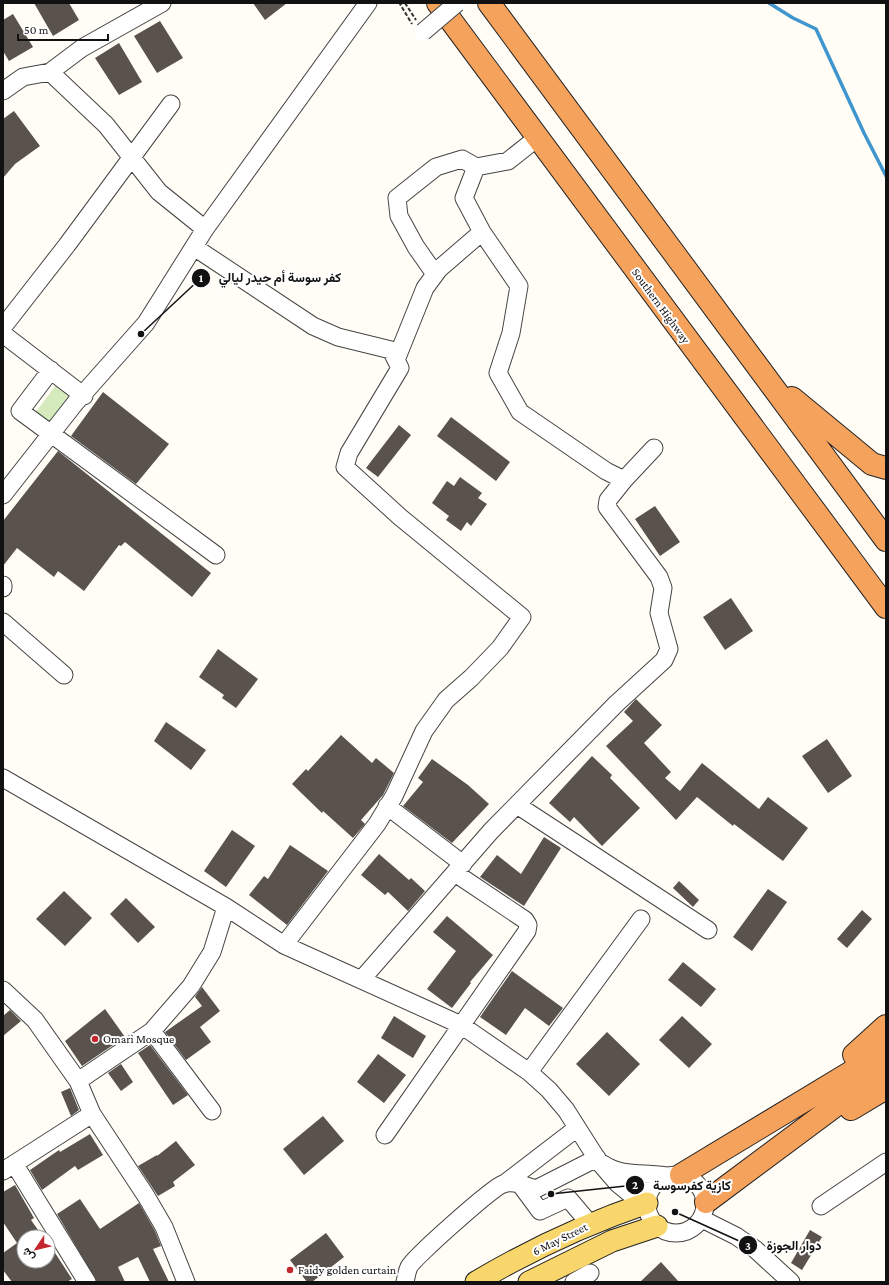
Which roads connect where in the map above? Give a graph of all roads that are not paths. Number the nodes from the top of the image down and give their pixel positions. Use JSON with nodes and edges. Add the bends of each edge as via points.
{"nodes":[{"id":1,"x":162,"y":3,"type":"edge"},
{"id":2,"x":368,"y":3,"type":"edge"},
{"id":3,"x":438,"y":3,"type":"edge"},
{"id":4,"x":457,"y":3,"type":"edge"},
{"id":5,"x":489,"y":3,"type":"edge"},
{"id":6,"x":419,"y":30,"type":"road end"},
{"id":7,"x":50,"y":72,"type":"junction"},
{"id":8,"x":3,"y":91,"type":"edge"},
{"id":9,"x":170,"y":104,"type":"dead end"},
{"id":10,"x":537,"y":138,"type":"junction"},
{"id":11,"x":131,"y":158,"type":"junction"},
{"id":12,"x":476,"y":167,"type":"junction"},
{"id":13,"x":205,"y":229,"type":"junction"},
{"id":14,"x":482,"y":232,"type":"junction"},
{"id":15,"x":194,"y":247,"type":"junction"},
{"id":16,"x":436,"y":274,"type":"junction"},
{"id":17,"x":3,"y":327,"type":"edge"},
{"id":18,"x":3,"y":334,"type":"edge"},
{"id":19,"x":396,"y":360,"type":"junction"},
{"id":20,"x":51,"y":370,"type":"junction"},
{"id":21,"x":761,"y":371,"type":"junction"},
{"id":22,"x":84,"y":396,"type":"junction"},
{"id":23,"x":50,"y":435,"type":"junction"},
{"id":24,"x":654,"y":448,"type":"dead end"},
{"id":25,"x":886,"y":468,"type":"edge"},
{"id":26,"x":624,"y":480,"type":"junction"},
{"id":27,"x":3,"y":495,"type":"edge"},
{"id":28,"x":886,"y":540,"type":"edge"},
{"id":29,"x":216,"y":555,"type":"dead end"},
{"id":30,"x":852,"y":563,"type":"junction"},
{"id":31,"x":886,"y":607,"type":"edge"},
{"id":32,"x":3,"y":622,"type":"edge"},
{"id":33,"x":886,"y":624,"type":"edge"},
{"id":34,"x":64,"y":675,"type":"dead end"},
{"id":35,"x":3,"y":778,"type":"edge"},
{"id":36,"x":517,"y":805,"type":"junction"},
{"id":37,"x":388,"y":806,"type":"junction"},
{"id":38,"x":459,"y":869,"type":"junction"},
{"id":39,"x":226,"y":908,"type":"junction"},
{"id":40,"x":641,"y":919,"type":"dead end"},
{"id":41,"x":708,"y":930,"type":"dead end"},
{"id":42,"x":284,"y":945,"type":"junction"},
{"id":43,"x":362,"y":978,"type":"junction"},
{"id":44,"x":3,"y":990,"type":"edge"},
{"id":45,"x":461,"y":1025,"type":"junction"},
{"id":46,"x":886,"y":1026,"type":"edge"},
{"id":47,"x":152,"y":1031,"type":"junction"},
{"id":48,"x":886,"y":1048,"type":"edge"},
{"id":49,"x":886,"y":1068,"type":"edge"},
{"id":50,"x":529,"y":1072,"type":"junction"},
{"id":51,"x":78,"y":1081,"type":"junction"},
{"id":52,"x":886,"y":1088,"type":"edge"},
{"id":53,"x":212,"y":1111,"type":"dead end"},
{"id":54,"x":92,"y":1114,"type":"junction"},
{"id":55,"x":578,"y":1128,"type":"junction"},
{"id":56,"x":385,"y":1135,"type":"dead end"},
{"id":57,"x":720,"y":1152,"type":"junction"},
{"id":58,"x":598,"y":1160,"type":"junction"},
{"id":59,"x":886,"y":1162,"type":"edge"},
{"id":60,"x":9,"y":1168,"type":"edge"},
{"id":61,"x":674,"y":1176,"type":"junction"},
{"id":62,"x":741,"y":1177,"type":"junction"},
{"id":63,"x":558,"y":1178,"type":"junction"},
{"id":64,"x":512,"y":1184,"type":"junction"},
{"id":65,"x":568,"y":1198,"type":"junction"},
{"id":66,"x":647,"y":1202,"type":"junction"},
{"id":67,"x":821,"y":1206,"type":"dead end"},
{"id":68,"x":704,"y":1211,"type":"junction"},
{"id":69,"x":590,"y":1224,"type":"junction"},
{"id":70,"x":657,"y":1226,"type":"junction"},
{"id":71,"x":590,"y":1273,"type":"dead end"},
{"id":72,"x":87,"y":1282,"type":"edge"},
{"id":73,"x":186,"y":1282,"type":"edge"},
{"id":74,"x":405,"y":1282,"type":"edge"},
{"id":75,"x":476,"y":1282,"type":"edge"},
{"id":76,"x":529,"y":1282,"type":"edge"},
{"id":77,"x":574,"y":1282,"type":"edge"},
{"id":78,"x":791,"y":1282,"type":"edge"}],
"edges":[{"from":1,"to":7,"type":"street","via":[[82,48]]},
{"from":2,"to":13,"type":"street"},
{"from":3,"to":10,"type":"highway","name":"Southern Highway"},
{"from":4,"to":6,"type":"street","bridge":true},
{"from":5,"to":21,"type":"highway"},
{"from":7,"to":8,"type":"street","via":[[23,77]]},
{"from":7,"to":11,"type":"street","via":[[106,125]]},
{"from":9,"to":11,"type":"street"},
{"from":10,"to":12,"type":"street","via":[[508,161]]},
{"from":10,"to":30,"type":"highway","name":"Southern Highway"},
{"from":11,"to":13,"type":"street","via":[[159,192]]},
{"from":11,"to":17,"type":"street"},
{"from":12,"to":14,"type":"street","via":[[464,198]]},
{"from":12,"to":16,"type":"street","via":[[462,159],[436,167],[397,198],[399,216],[416,247]]},
{"from":13,"to":15,"type":"street"},
{"from":14,"to":16,"type":"street"},
{"from":14,"to":26,"type":"street","via":[[519,286],[511,333],[498,373],[520,412],[606,471]]},
{"from":15,"to":19,"type":"street","via":[[313,326],[338,338],[392,350]]},
{"from":15,"to":22,"type":"street","via":[[146,323]]},
{"from":16,"to":19,"type":"street","via":[[425,288]]},
{"from":18,"to":20,"type":"street"},
{"from":19,"to":37,"type":"street","via":[[400,368],[349,452],[345,466],[400,517],[522,617],[500,648],[471,678],[456,689],[424,731]]},
{"from":20,"to":22,"type":"street"},
{"from":20,"to":23,"type":"street","via":[[20,411]]},
{"from":21,"to":25,"type":"highway","via":[[872,464]]},
{"from":21,"to":28,"type":"highway"},
{"from":22,"to":23,"type":"street"},
{"from":23,"to":27,"type":"street"},
{"from":23,"to":29,"type":"street"},
{"from":24,"to":26,"type":"street"},
{"from":26,"to":36,"type":"street","via":[[608,500],[607,507],[659,577],[663,588],[660,613],[669,649],[664,660],[616,704]]},
{"from":30,"to":31,"type":"highway","name":"Southern Highway"},
{"from":30,"to":33,"type":"highway"},
{"from":32,"to":34,"type":"street"},
{"from":35,"to":39,"type":"street"},
{"from":36,"to":38,"type":"street"},
{"from":36,"to":41,"type":"street"},
{"from":37,"to":38,"type":"street"},
{"from":37,"to":42,"type":"street","via":[[347,865]]},
{"from":38,"to":43,"type":"street"},
{"from":38,"to":45,"type":"street","via":[[528,925],[527,931]]},
{"from":39,"to":42,"type":"street"},
{"from":39,"to":47,"type":"street","via":[[212,952],[192,986]]},
{"from":40,"to":50,"type":"street"},
{"from":42,"to":43,"type":"street"},
{"from":43,"to":45,"type":"street"},
{"from":44,"to":51,"type":"street","via":[[35,1020]]},
{"from":45,"to":50,"type":"street"},
{"from":45,"to":56,"type":"street"},
{"from":46,"to":57,"type":"highway","via":[[849,1059]]},
{"from":47,"to":51,"type":"street"},
{"from":47,"to":53,"type":"street"},
{"from":48,"to":57,"type":"highway","via":[[858,1068]]},
{"from":49,"to":62,"type":"highway"},
{"from":50,"to":55,"type":"street","via":[[550,1090]]},
{"from":51,"to":54,"type":"street"},
{"from":52,"to":62,"type":"highway"},
{"from":54,"to":60,"type":"street"},
{"from":54,"to":73,"type":"street","via":[[164,1227]]},
{"from":55,"to":58,"type":"street"},
{"from":55,"to":64,"type":"street"},
{"from":57,"to":61,"type":"highway"},
{"from":58,"to":61,"type":"street","via":[[611,1170],[624,1173]]},
{"from":58,"to":63,"type":"street"},
{"from":58,"to":66,"type":"street","via":[[618,1184]]},
{"from":59,"to":67,"type":"street"},
{"from":60,"to":72,"type":"street"},
{"from":61,"to":66,"type":"street","via":[[653,1186]]},
{"from":61,"to":68,"type":"street","via":[[695,1182],[701,1188]]},
{"from":62,"to":68,"type":"highway"},
{"from":63,"to":64,"type":"street","via":[[536,1189]]},
{"from":63,"to":65,"type":"street"},
{"from":64,"to":65,"type":"street","via":[[540,1212]]},
{"from":64,"to":74,"type":"street","via":[[489,1194],[426,1249],[409,1267]]},
{"from":65,"to":69,"type":"street"},
{"from":66,"to":69,"type":"main road","name":"6 May Street"},
{"from":66,"to":70,"type":"street","via":[[651,1219]]},
{"from":68,"to":70,"type":"street","via":[[696,1225],[682,1233],[669,1232]]},
{"from":68,"to":78,"type":"street","via":[[755,1249]]},
{"from":69,"to":75,"type":"main road","name":"6 May Street"},
{"from":70,"to":76,"type":"main road","name":"6 May Street","via":[[612,1241]]},
{"from":71,"to":77,"type":"street"}]}
